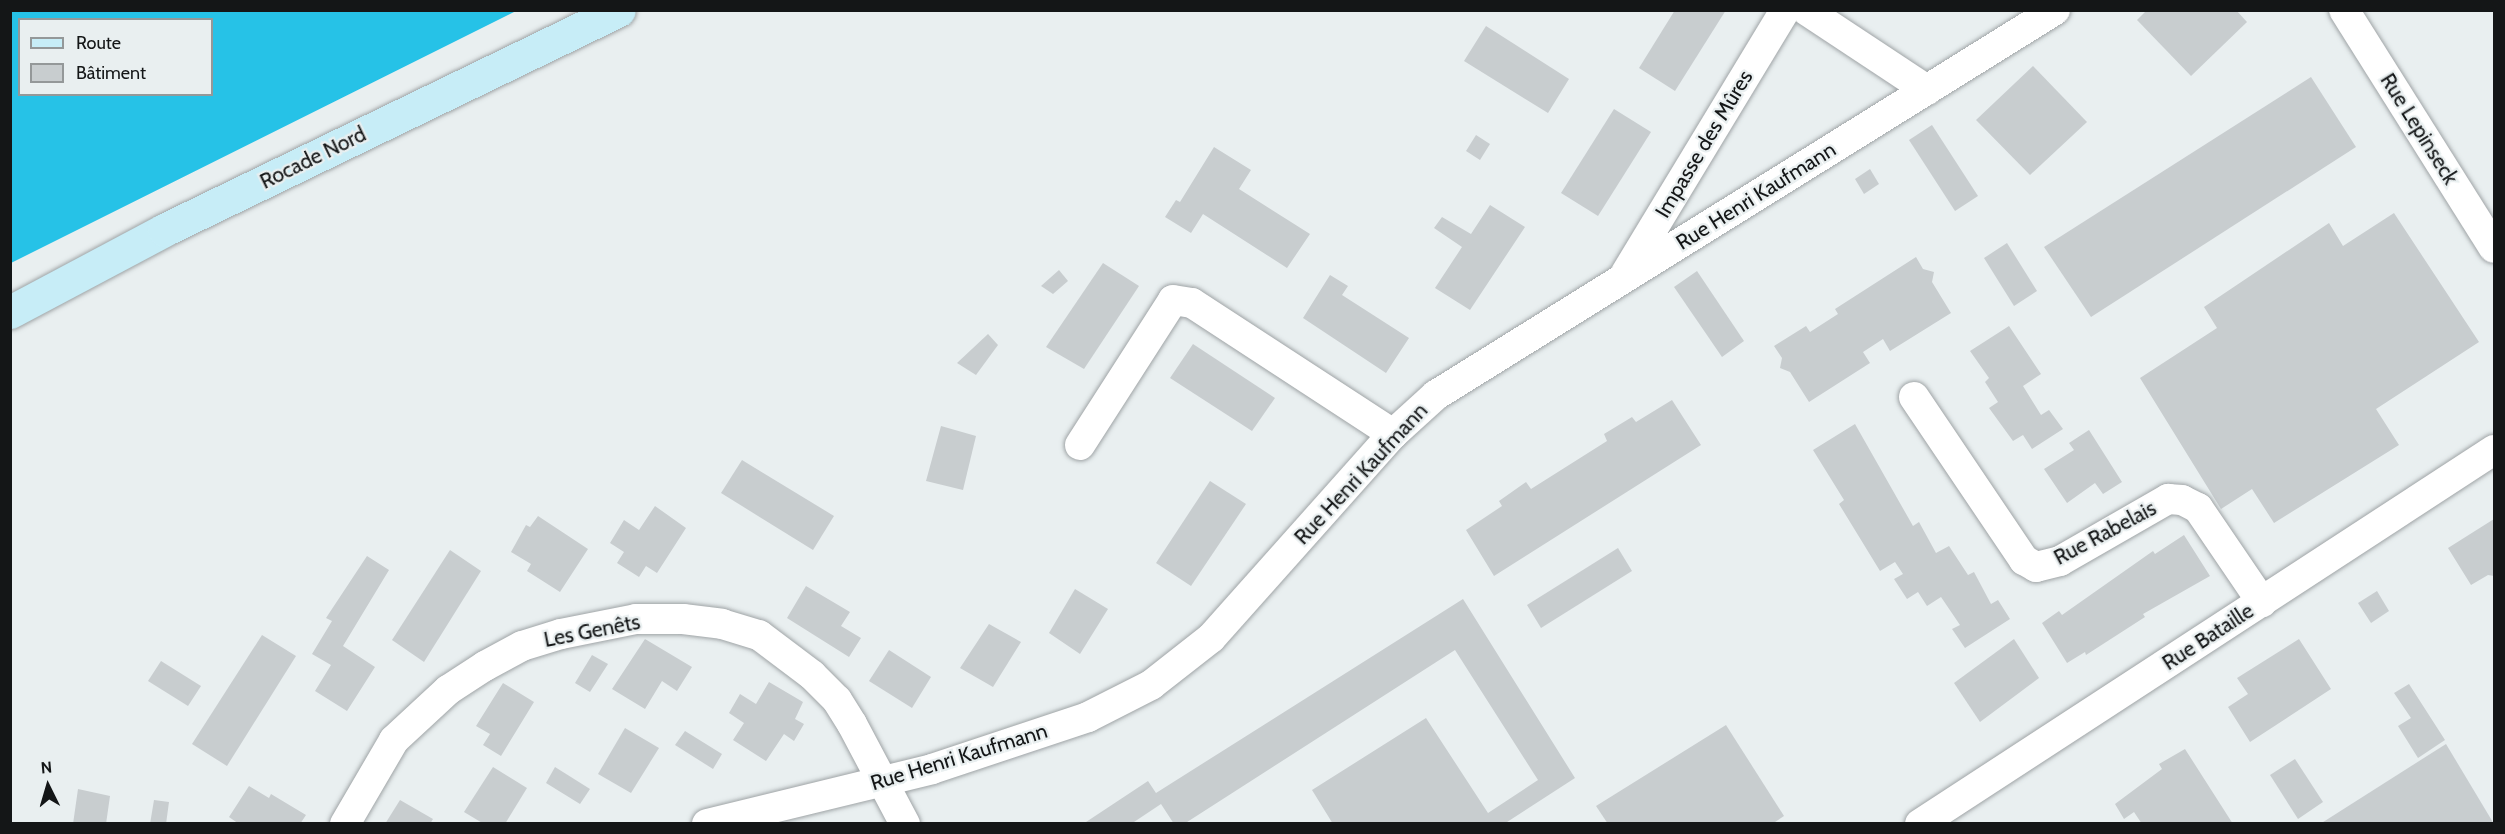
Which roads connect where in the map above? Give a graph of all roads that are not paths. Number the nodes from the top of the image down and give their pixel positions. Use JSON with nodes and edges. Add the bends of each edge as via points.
{"nodes":[{"id":1,"x":620,"y":10,"type":"edge"},
{"id":2,"x":1785,"y":10,"type":"edge"},
{"id":3,"x":1806,"y":10,"type":"edge"},
{"id":4,"x":2055,"y":10,"type":"edge"},
{"id":5,"x":2344,"y":10,"type":"edge"},
{"id":6,"x":1927,"y":90,"type":"junction"},
{"id":7,"x":2494,"y":248,"type":"edge"},
{"id":8,"x":1623,"y":278,"type":"junction"},
{"id":9,"x":10,"y":312,"type":"edge"},
{"id":10,"x":1914,"y":397,"type":"dead end"},
{"id":11,"x":1393,"y":434,"type":"junction"},
{"id":12,"x":1080,"y":445,"type":"dead end"},
{"id":13,"x":2494,"y":450,"type":"edge"},
{"id":14,"x":2262,"y":602,"type":"junction"},
{"id":15,"x":882,"y":782,"type":"junction"},
{"id":16,"x":345,"y":824,"type":"edge"},
{"id":17,"x":706,"y":824,"type":"edge"},
{"id":18,"x":905,"y":824,"type":"edge"},
{"id":19,"x":1920,"y":824,"type":"edge"}],
"edges":[{"from":1,"to":9,"type":"main road","name":"Rocade Nord","via":[[164,230]]},
{"from":2,"to":8,"type":"street","name":"Impasse des Mûres"},
{"from":3,"to":6,"type":"street"},
{"from":4,"to":6,"type":"street","name":"Rue Henri Kaufmann"},
{"from":5,"to":7,"type":"street","name":"Rue Lepinseck"},
{"from":6,"to":8,"type":"street","name":"Rue Henri Kaufmann"},
{"from":8,"to":11,"type":"street","name":"Rue Henri Kaufmann","via":[[1436,395]]},
{"from":10,"to":14,"type":"street","name":"Rue Rabelais","via":[[2024,560],[2036,567],[2060,561],[2168,500],[2182,500],[2198,508]]},
{"from":11,"to":12,"type":"street","via":[[1192,303],[1173,300]]},
{"from":11,"to":15,"type":"street","name":"Rue Henri Kaufmann","via":[[1211,638],[1151,685],[1088,717]]},
{"from":13,"to":14,"type":"street","name":"Rue Bataille"},
{"from":14,"to":19,"type":"street","name":"Rue Bataille"},
{"from":15,"to":16,"type":"street","name":"Les Genêts","via":[[837,700],[795,661],[759,635],[722,624],[636,619],[522,646],[448,690],[394,740]]},
{"from":15,"to":17,"type":"street","name":"Rue Henri Kaufmann"},
{"from":15,"to":18,"type":"street","name":"Les Genêts"}]}
